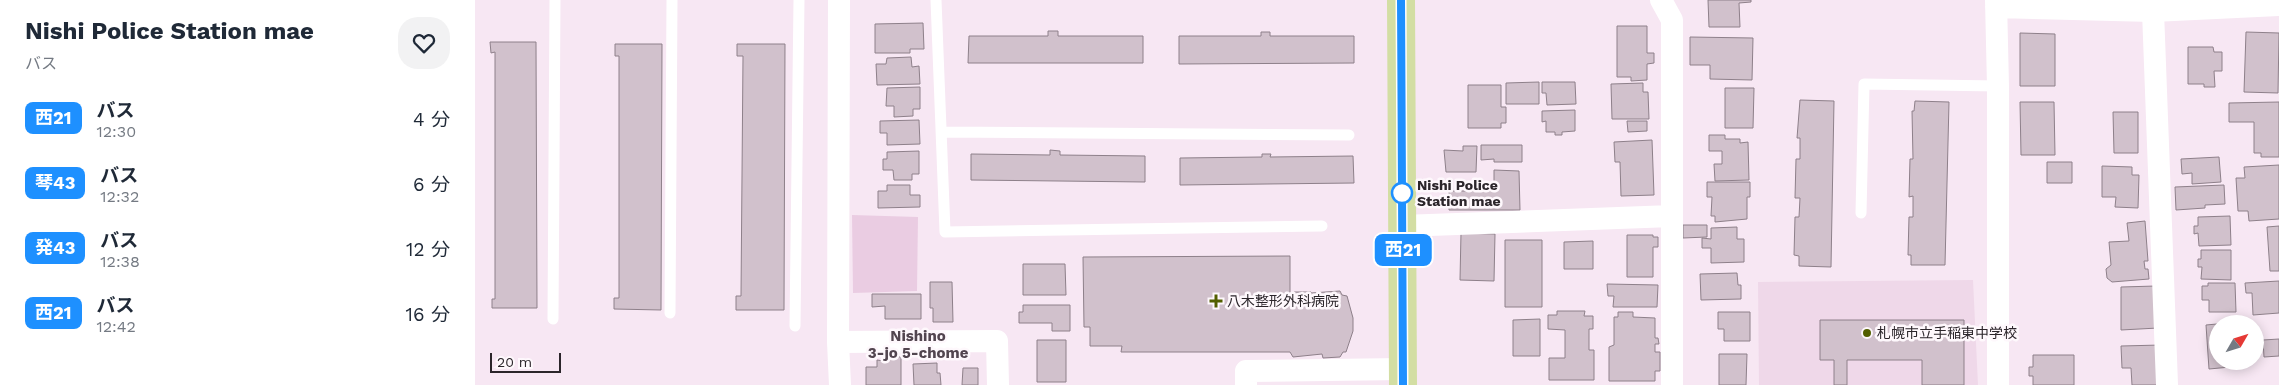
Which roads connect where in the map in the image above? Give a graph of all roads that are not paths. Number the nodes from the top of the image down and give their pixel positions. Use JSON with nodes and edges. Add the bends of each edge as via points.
{"nodes":[{"id":1,"x":555,"y":0,"type":"edge"},
{"id":2,"x":672,"y":0,"type":"edge"},
{"id":3,"x":799,"y":0,"type":"edge"},
{"id":4,"x":839,"y":0,"type":"edge"},
{"id":5,"x":936,"y":0,"type":"edge"},
{"id":6,"x":1401,"y":0,"type":"edge"},
{"id":7,"x":1661,"y":0,"type":"edge"},
{"id":8,"x":1996,"y":4,"type":"edge"},
{"id":9,"x":2279,"y":4,"type":"edge"},
{"id":10,"x":2153,"y":11,"type":"junction"},
{"id":11,"x":1998,"y":86,"type":"junction"},
{"id":12,"x":942,"y":132,"type":"junction"},
{"id":13,"x":1349,"y":135,"type":"dead end"},
{"id":14,"x":1861,"y":213,"type":"dead end"},
{"id":15,"x":1672,"y":216,"type":"junction"},
{"id":16,"x":1322,"y":226,"type":"dead end"},
{"id":17,"x":1402,"y":226,"type":"junction"},
{"id":18,"x":670,"y":313,"type":"dead end"},
{"id":19,"x":553,"y":319,"type":"dead end"},
{"id":20,"x":795,"y":326,"type":"dead end"},
{"id":21,"x":838,"y":342,"type":"junction"},
{"id":22,"x":1403,"y":377,"type":"edge"},
{"id":23,"x":840,"y":385,"type":"edge"},
{"id":24,"x":998,"y":385,"type":"edge"},
{"id":25,"x":1247,"y":385,"type":"edge"},
{"id":26,"x":1672,"y":385,"type":"edge"},
{"id":27,"x":1998,"y":385,"type":"edge"},
{"id":28,"x":2167,"y":385,"type":"edge"}],
"edges":[{"from":1,"to":19,"type":"lane"},
{"from":2,"to":18,"type":"lane"},
{"from":3,"to":20,"type":"lane"},
{"from":4,"to":21,"type":"street"},
{"from":5,"to":12,"type":"lane"},
{"from":6,"to":17,"type":"main road"},
{"from":7,"to":15,"type":"street","via":[[1672,20]]},
{"from":8,"to":10,"type":"street"},
{"from":8,"to":11,"type":"street"},
{"from":9,"to":10,"type":"street"},
{"from":10,"to":28,"type":"street"},
{"from":11,"to":14,"type":"lane","via":[[1864,84]]},
{"from":11,"to":27,"type":"street"},
{"from":12,"to":13,"type":"lane"},
{"from":12,"to":16,"type":"lane","via":[[945,232]]},
{"from":15,"to":17,"type":"street"},
{"from":15,"to":26,"type":"street"},
{"from":17,"to":22,"type":"main road"},
{"from":21,"to":23,"type":"street"},
{"from":21,"to":24,"type":"street","via":[[997,341]]},
{"from":22,"to":25,"type":"street","via":[[1246,371]]}]}
